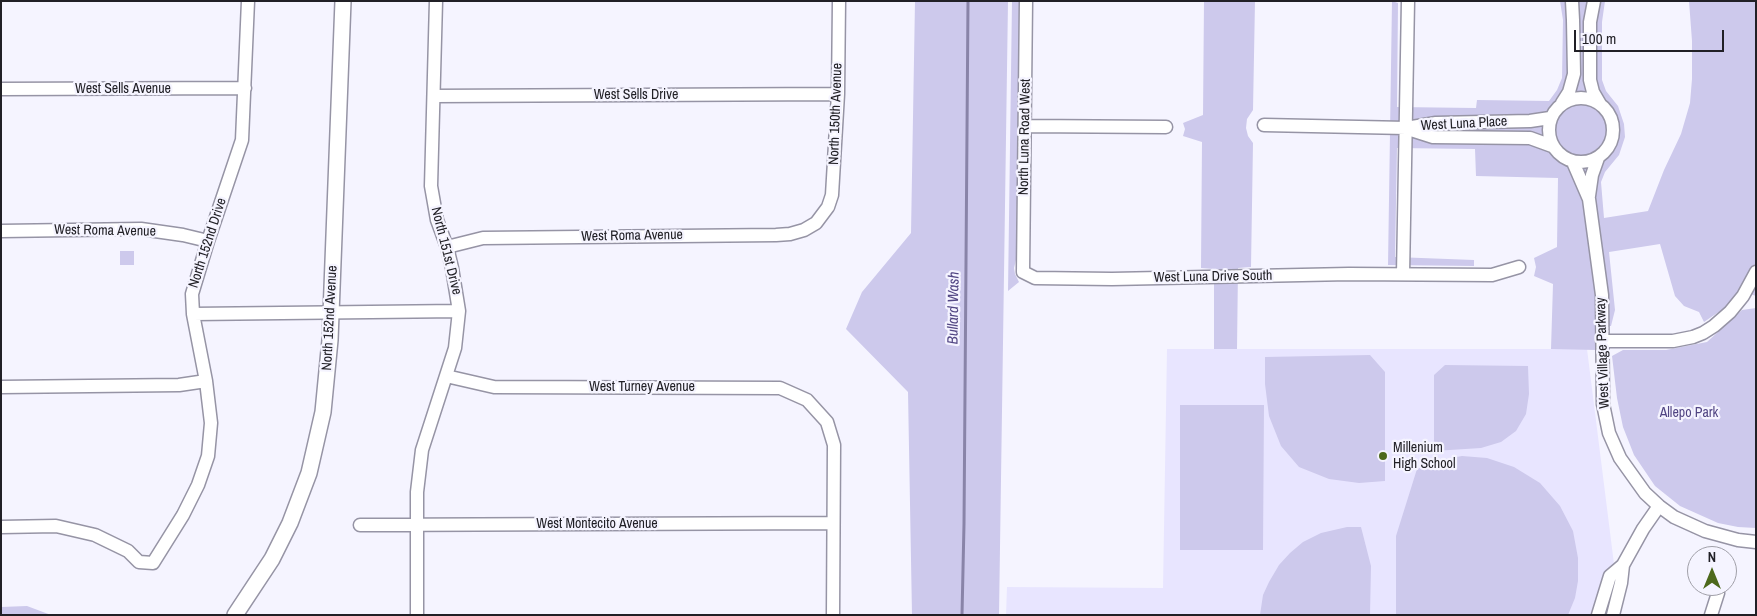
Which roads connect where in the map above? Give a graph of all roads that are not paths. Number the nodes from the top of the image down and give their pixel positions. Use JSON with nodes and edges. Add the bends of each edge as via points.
{"nodes":[{"id":1,"x":248,"y":1,"type":"edge"},
{"id":2,"x":343,"y":1,"type":"edge"},
{"id":3,"x":436,"y":1,"type":"edge"},
{"id":4,"x":838,"y":1,"type":"edge"},
{"id":5,"x":1026,"y":1,"type":"edge"},
{"id":6,"x":1408,"y":1,"type":"edge"},
{"id":7,"x":1572,"y":1,"type":"edge"},
{"id":8,"x":1594,"y":1,"type":"edge"},
{"id":9,"x":245,"y":88,"type":"junction"},
{"id":10,"x":1,"y":89,"type":"edge"},
{"id":11,"x":838,"y":94,"type":"junction"},
{"id":12,"x":434,"y":96,"type":"junction"},
{"id":13,"x":1562,"y":103,"type":"junction"},
{"id":14,"x":1600,"y":104,"type":"junction"},
{"id":15,"x":1550,"y":118,"type":"junction"},
{"id":16,"x":1264,"y":125,"type":"dead end"},
{"id":17,"x":1025,"y":126,"type":"junction"},
{"id":18,"x":1166,"y":127,"type":"dead end"},
{"id":19,"x":1406,"y":128,"type":"junction"},
{"id":20,"x":1552,"y":146,"type":"junction"},
{"id":21,"x":1598,"y":158,"type":"junction"},
{"id":22,"x":1573,"y":162,"type":"junction"},
{"id":23,"x":1589,"y":199,"type":"junction"},
{"id":24,"x":816,"y":223,"type":"joint"},
{"id":25,"x":1,"y":230,"type":"edge"},
{"id":26,"x":208,"y":241,"type":"junction"},
{"id":27,"x":447,"y":247,"type":"junction"},
{"id":28,"x":1519,"y":267,"type":"dead end"},
{"id":29,"x":1023,"y":272,"type":"joint"},
{"id":30,"x":1756,"y":272,"type":"edge"},
{"id":31,"x":1403,"y":274,"type":"junction"},
{"id":32,"x":460,"y":311,"type":"junction"},
{"id":33,"x":331,"y":313,"type":"junction"},
{"id":34,"x":193,"y":314,"type":"junction"},
{"id":35,"x":1602,"y":341,"type":"junction"},
{"id":36,"x":446,"y":376,"type":"junction"},
{"id":37,"x":206,"y":381,"type":"junction"},
{"id":38,"x":1,"y":387,"type":"edge"},
{"id":39,"x":1659,"y":506,"type":"junction"},
{"id":40,"x":833,"y":523,"type":"junction"},
{"id":41,"x":360,"y":525,"type":"dead end"},
{"id":42,"x":416,"y":525,"type":"junction"},
{"id":43,"x":1,"y":527,"type":"edge"},
{"id":44,"x":1756,"y":542,"type":"edge"},
{"id":45,"x":1623,"y":565,"type":"junction"},
{"id":46,"x":1717,"y":596,"type":"edge"},
{"id":47,"x":235,"y":615,"type":"edge"},
{"id":48,"x":416,"y":615,"type":"edge"},
{"id":49,"x":833,"y":615,"type":"edge"},
{"id":50,"x":1598,"y":615,"type":"edge"},
{"id":51,"x":1613,"y":615,"type":"edge"},
{"id":52,"x":1711,"y":615,"type":"edge"}],
"edges":[{"from":1,"to":9,"type":"street","name":"North 152nd Drive"},
{"from":2,"to":33,"type":"street","name":"North 152nd Avenue"},
{"from":3,"to":12,"type":"street","name":"North 151st Drive"},
{"from":4,"to":11,"type":"street","name":"North 150th Avenue"},
{"from":5,"to":17,"type":"street","name":"North Luna Road West"},
{"from":6,"to":19,"type":"street"},
{"from":7,"to":13,"type":"street","via":[[1574,74],[1570,92]]},
{"from":8,"to":14,"type":"street","via":[[1590,22],[1590,80]]},
{"from":9,"to":10,"type":"street","name":"West Sells Avenue"},
{"from":9,"to":26,"type":"street","name":"North 152nd Drive","via":[[242,140]]},
{"from":11,"to":12,"type":"street","name":"West Sells Drive"},
{"from":11,"to":24,"type":"street","name":"North 150th Avenue","via":[[832,195]]},
{"from":12,"to":27,"type":"street","name":"North 151st Drive","via":[[431,186],[436,220]]},
{"from":13,"to":14,"type":"street","via":[[1581,98]]},
{"from":13,"to":15,"type":"street"},
{"from":14,"to":21,"type":"street","via":[[1612,121],[1614,131],[1612,142]]},
{"from":15,"to":19,"type":"street","name":"West Luna Place","via":[[1436,123]]},
{"from":15,"to":20,"type":"street","via":[[1548,127]]},
{"from":16,"to":19,"type":"street"},
{"from":17,"to":18,"type":"street"},
{"from":17,"to":29,"type":"street","name":"North Luna Road West"},
{"from":19,"to":20,"type":"street","name":"West Luna Place","via":[[1433,137],[1530,138]]},
{"from":19,"to":31,"type":"street"},
{"from":20,"to":22,"type":"street"},
{"from":21,"to":22,"type":"street"},
{"from":21,"to":23,"type":"street","name":"West Village Parkway"},
{"from":22,"to":23,"type":"street","name":"West Village Parkway"},
{"from":23,"to":35,"type":"street","name":"West Village Parkway","via":[[1602,295]]},
{"from":24,"to":27,"type":"street","name":"West Roma Avenue","via":[[804,230],[776,235],[483,238]]},
{"from":25,"to":26,"type":"street","name":"West Roma Avenue","via":[[140,229]]},
{"from":26,"to":34,"type":"street","name":"North 152nd Drive","via":[[192,294]]},
{"from":27,"to":32,"type":"street","name":"North 151st Drive"},
{"from":28,"to":31,"type":"street","name":"West Luna Drive South","via":[[1492,275]]},
{"from":29,"to":31,"type":"street","name":"West Luna Drive South","via":[[1035,278],[1112,279]]},
{"from":30,"to":35,"type":"street","via":[[1730,312],[1703,333],[1672,341]]},
{"from":32,"to":33,"type":"street"},
{"from":32,"to":36,"type":"street","name":"North 151st Drive","via":[[455,348]]},
{"from":33,"to":34,"type":"street"},
{"from":33,"to":47,"type":"street","name":"North 152nd Avenue","via":[[323,412],[309,473],[272,559]]},
{"from":34,"to":37,"type":"street","name":"North 152nd Drive"},
{"from":35,"to":39,"type":"street","name":"West Village Parkway","via":[[1603,404],[1609,434],[1635,481]]},
{"from":36,"to":40,"type":"street","name":"West Turney Avenue","via":[[494,387],[780,388],[807,400],[827,422],[834,445]]},
{"from":36,"to":42,"type":"street","name":"North 151st Drive","via":[[422,450],[416,492]]},
{"from":37,"to":38,"type":"street","via":[[179,385]]},
{"from":37,"to":43,"type":"street","name":"North 152nd Drive","via":[[211,423],[208,456],[183,515],[153,563],[139,562],[128,551],[95,535],[56,526]]},
{"from":39,"to":44,"type":"street","name":"West Village Parkway","via":[[1704,532]]},
{"from":39,"to":45,"type":"street"},
{"from":40,"to":42,"type":"street","name":"West Montecito Avenue"},
{"from":40,"to":49,"type":"street"},
{"from":41,"to":42,"type":"street","name":"West Montecito Avenue"},
{"from":42,"to":48,"type":"street","name":"North 151st Drive"},
{"from":45,"to":50,"type":"street","via":[[1610,576]]},
{"from":45,"to":51,"type":"street"},
{"from":46,"to":52,"type":"street"}]}
